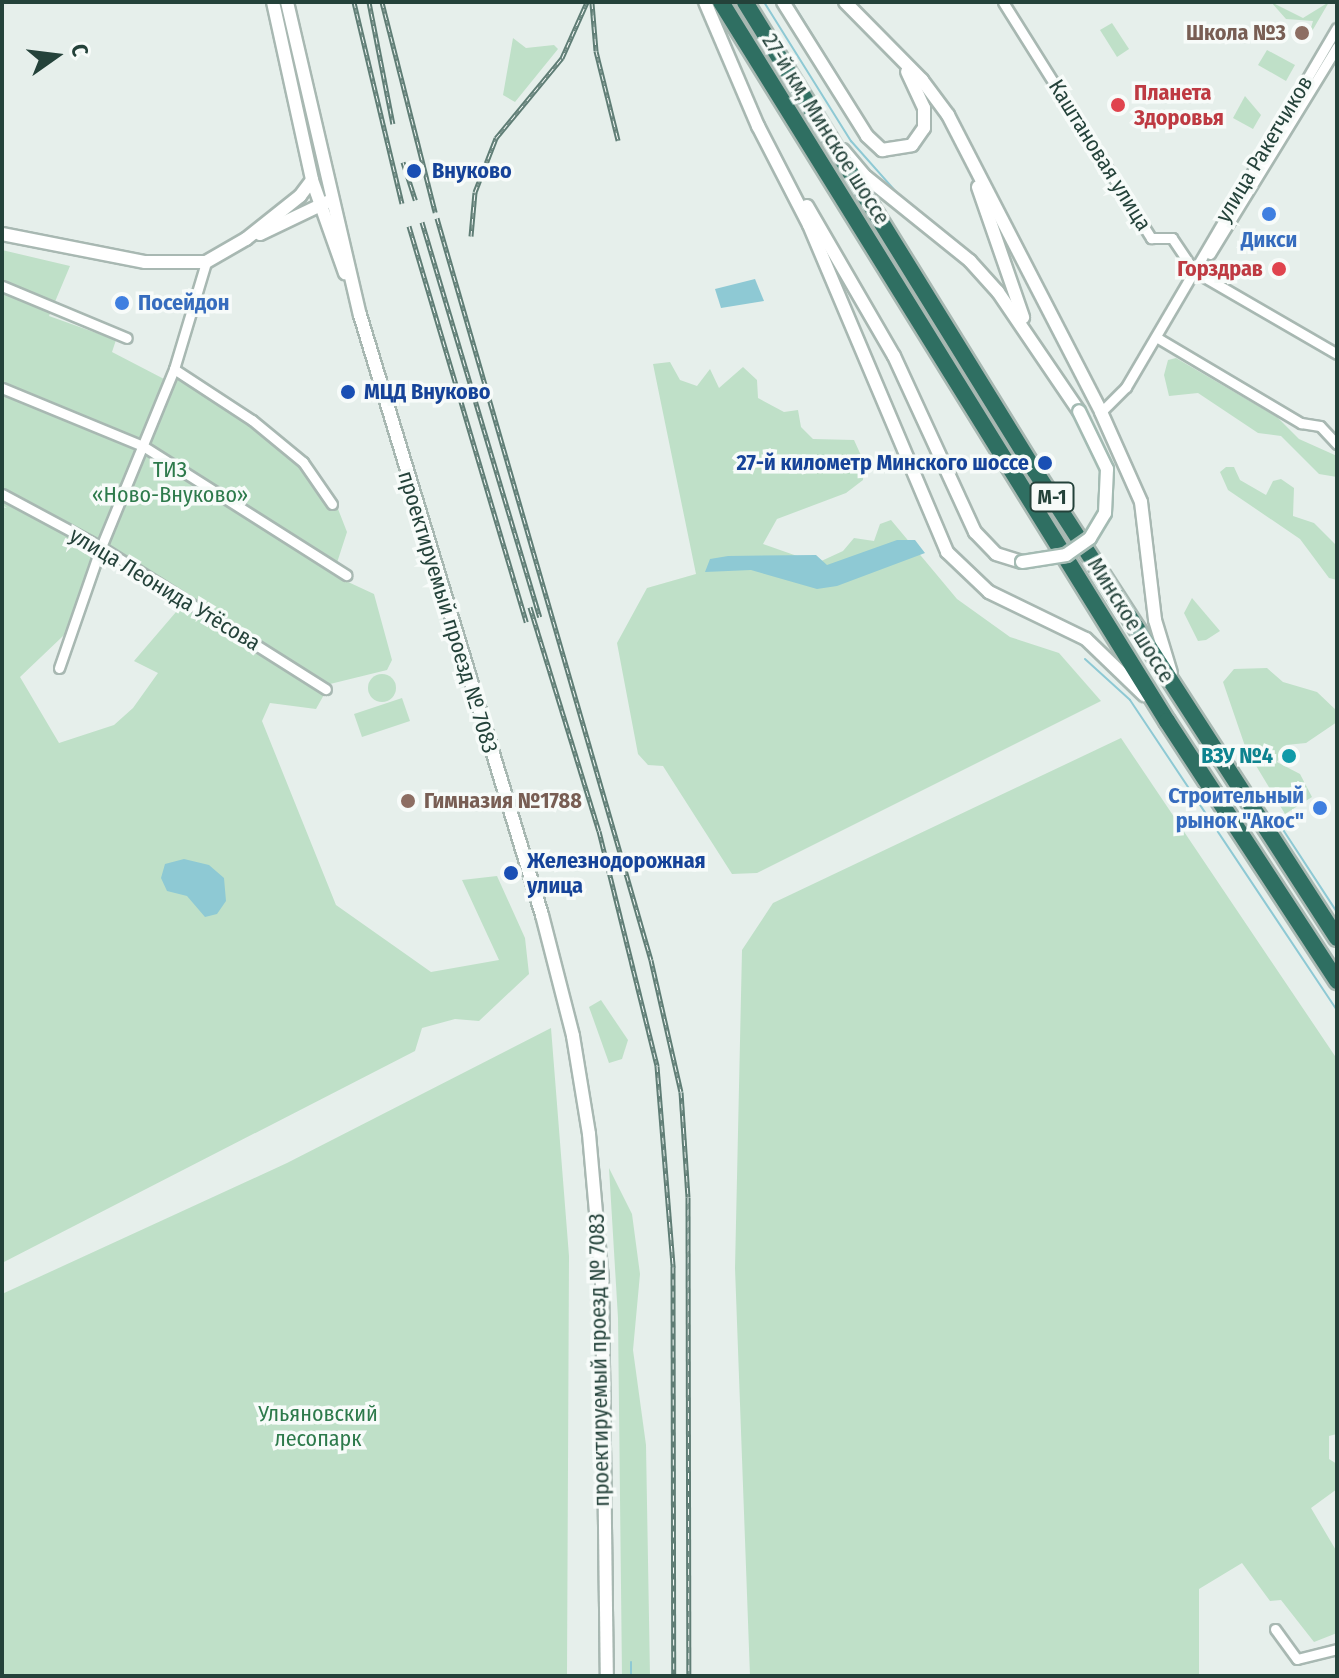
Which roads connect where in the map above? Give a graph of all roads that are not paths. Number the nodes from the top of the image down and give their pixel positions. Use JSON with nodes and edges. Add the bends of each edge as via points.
{"nodes":[{"id":1,"x":273,"y":2,"type":"edge"},
{"id":2,"x":287,"y":2,"type":"edge"},
{"id":3,"x":705,"y":2,"type":"edge"},
{"id":4,"x":713,"y":2,"type":"edge"},
{"id":5,"x":721,"y":2,"type":"edge"},
{"id":6,"x":745,"y":2,"type":"edge"},
{"id":7,"x":783,"y":2,"type":"edge"},
{"id":8,"x":845,"y":2,"type":"edge"},
{"id":9,"x":1003,"y":2,"type":"edge"},
{"id":10,"x":1337,"y":28,"type":"edge"},
{"id":11,"x":1337,"y":47,"type":"edge"},
{"id":12,"x":893,"y":49,"type":"junction"},
{"id":13,"x":812,"y":110,"type":"junction"},
{"id":14,"x":751,"y":111,"type":"junction"},
{"id":15,"x":962,"y":140,"type":"junction"},
{"id":16,"x":784,"y":173,"type":"junction"},
{"id":17,"x":312,"y":180,"type":"junction"},
{"id":18,"x":300,"y":196,"type":"junction"},
{"id":19,"x":333,"y":197,"type":"junction"},
{"id":20,"x":319,"y":200,"type":"junction"},
{"id":21,"x":2,"y":234,"type":"edge"},
{"id":22,"x":246,"y":239,"type":"junction"},
{"id":23,"x":206,"y":262,"type":"junction"},
{"id":24,"x":909,"y":268,"type":"joint"},
{"id":25,"x":1194,"y":271,"type":"junction"},
{"id":26,"x":894,"y":279,"type":"joint"},
{"id":27,"x":2,"y":286,"type":"edge"},
{"id":28,"x":358,"y":309,"type":"junction"},
{"id":29,"x":1156,"y":337,"type":"junction"},
{"id":30,"x":127,"y":338,"type":"dead end"},
{"id":31,"x":1032,"y":338,"type":"junction"},
{"id":32,"x":1337,"y":354,"type":"edge"},
{"id":33,"x":174,"y":369,"type":"junction"},
{"id":34,"x":2,"y":388,"type":"edge"},
{"id":35,"x":1101,"y":412,"type":"junction"},
{"id":36,"x":1337,"y":444,"type":"edge"},
{"id":37,"x":143,"y":446,"type":"junction"},
{"id":38,"x":2,"y":494,"type":"edge"},
{"id":39,"x":332,"y":504,"type":"dead end"},
{"id":40,"x":101,"y":547,"type":"junction"},
{"id":41,"x":346,"y":575,"type":"dead end"},
{"id":42,"x":59,"y":668,"type":"dead end"},
{"id":43,"x":326,"y":689,"type":"dead end"},
{"id":44,"x":1167,"y":721,"type":"junction"},
{"id":45,"x":1196,"y":726,"type":"junction"},
{"id":46,"x":1337,"y":938,"type":"edge"},
{"id":47,"x":1337,"y":981,"type":"edge"},
{"id":48,"x":1275,"y":1629,"type":"dead end"},
{"id":49,"x":1337,"y":1649,"type":"edge"},
{"id":50,"x":607,"y":1676,"type":"edge"}],
"edges":[{"from":1,"to":17,"type":"main road","name":"проектируемый проезд № 7083"},
{"from":2,"to":19,"type":"main road","name":"проектируемый проезд № 7083"},
{"from":3,"to":14,"type":"main road"},
{"from":4,"to":14,"type":"main road"},
{"from":5,"to":26,"type":"highway","name":"27-й км, Минское шоссе","number":"М-1"},
{"from":6,"to":13,"type":"highway","name":"27-й км, Минское шоссе","number":"М-1"},
{"from":7,"to":12,"type":"main road","via":[[867,136],[882,150],[892,151],[912,145],[926,119],[918,89]]},
{"from":8,"to":12,"type":"main road"},
{"from":9,"to":25,"type":"street","name":"Каштановая улица","via":[[1151,238],[1172,238]]},
{"from":10,"to":25,"type":"street","name":"улица Ракетчиков"},
{"from":11,"to":25,"type":"street","name":"улица Ракетчиков"},
{"from":12,"to":15,"type":"main road","via":[[922,80]]},
{"from":13,"to":24,"type":"highway","name":"27-й км, Минское шоссе","number":"М-1"},
{"from":13,"to":31,"type":"main road","via":[[866,177],[970,261]]},
{"from":14,"to":16,"type":"main road"},
{"from":15,"to":31,"type":"main road"},
{"from":15,"to":35,"type":"main road"},
{"from":16,"to":31,"type":"main road","bridge":true,"via":[[894,356],[975,532],[996,554],[1022,562],[1066,555],[1090,538],[1105,513],[1107,469],[1079,411]]},
{"from":16,"to":44,"type":"main road","via":[[947,552],[989,592],[1099,648]]},
{"from":17,"to":18,"type":"main road"},
{"from":17,"to":20,"type":"main road","name":"проектируемый проезд № 7083"},
{"from":18,"to":20,"type":"main road"},
{"from":18,"to":22,"type":"main road"},
{"from":19,"to":20,"type":"main road"},
{"from":19,"to":28,"type":"main road","name":"проектируемый проезд № 7083"},
{"from":20,"to":22,"type":"main road"},
{"from":20,"to":28,"type":"main road","name":"проектируемый проезд № 7083"},
{"from":21,"to":23,"type":"main road","via":[[145,262]]},
{"from":22,"to":23,"type":"main road"},
{"from":23,"to":33,"type":"street"},
{"from":24,"to":45,"type":"highway","name":"Минское шоссе","number":"М-1"},
{"from":25,"to":29,"type":"street","name":"улица Ракетчиков"},
{"from":25,"to":32,"type":"street","name":"Каштановая улица"},
{"from":26,"to":44,"type":"highway","name":"Минское шоссе","number":"М-1"},
{"from":27,"to":30,"type":"street"},
{"from":28,"to":50,"type":"main road","name":"проектируемый проезд № 7083","via":[[542,915],[573,1036],[589,1134],[602,1281]]},
{"from":29,"to":35,"type":"street","name":"улица Ракетчиков","via":[[1126,387]]},
{"from":29,"to":36,"type":"street","via":[[1301,423],[1320,426]]},
{"from":33,"to":37,"type":"street"},
{"from":33,"to":39,"type":"street","via":[[252,420],[303,462]]},
{"from":34,"to":37,"type":"street"},
{"from":35,"to":45,"type":"main road","via":[[1141,502],[1155,620],[1170,670]]},
{"from":37,"to":40,"type":"street"},
{"from":37,"to":41,"type":"street"},
{"from":38,"to":40,"type":"street","name":"улица Леонида Утёсова"},
{"from":40,"to":42,"type":"street"},
{"from":40,"to":43,"type":"street","name":"улица Леонида Утёсова"},
{"from":44,"to":47,"type":"highway","name":"Минское шоссе","number":"М-1"},
{"from":45,"to":46,"type":"highway","name":"Минское шоссе","number":"М-1"},
{"from":48,"to":49,"type":"street","via":[[1297,1659]]}]}
